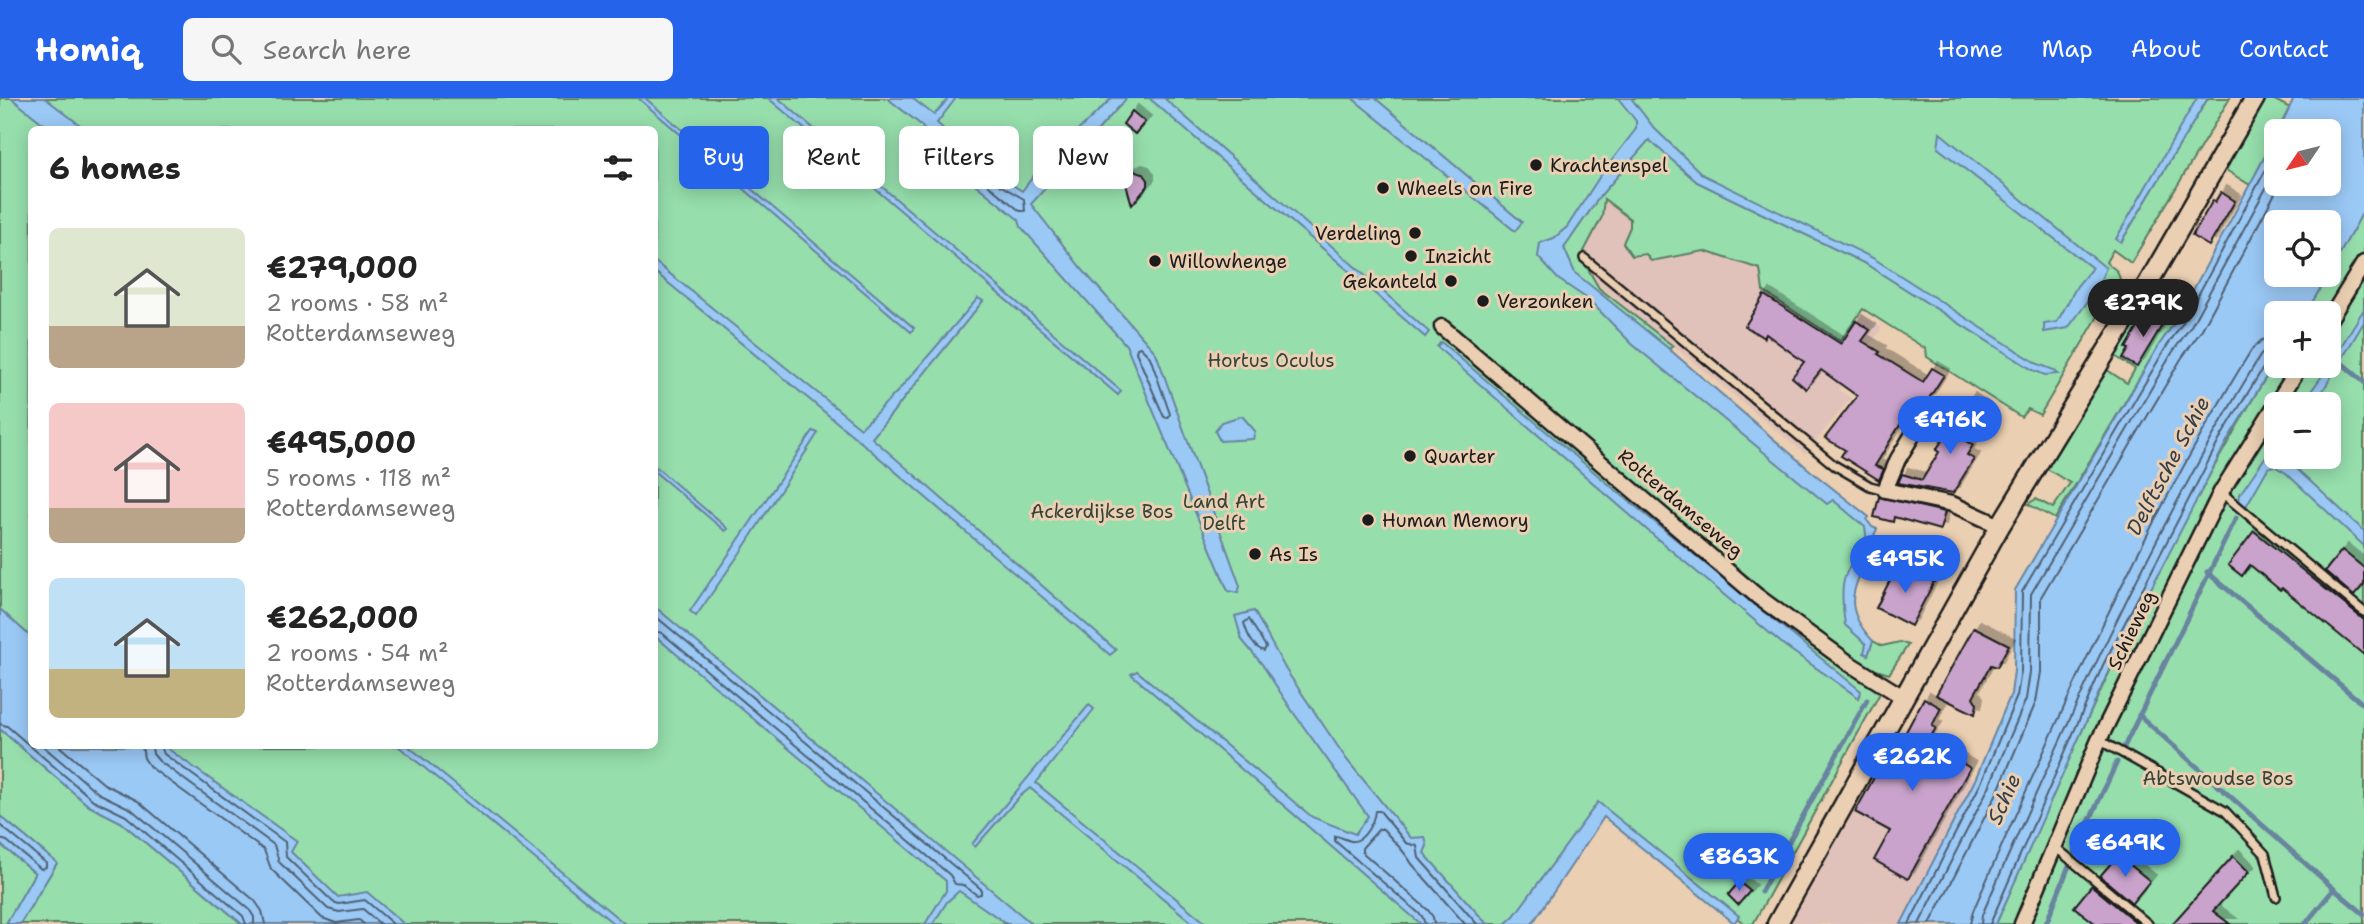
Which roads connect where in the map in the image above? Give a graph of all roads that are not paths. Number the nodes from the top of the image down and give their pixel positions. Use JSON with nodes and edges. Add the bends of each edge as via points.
{"nodes":[{"id":1,"x":2255,"y":98,"type":"edge"},
{"id":2,"x":1584,"y":258,"type":"dead end"},
{"id":3,"x":2364,"y":263,"type":"edge"},
{"id":4,"x":2359,"y":286,"type":"edge"},
{"id":5,"x":2341,"y":306,"type":"edge"},
{"id":6,"x":1442,"y":327,"type":"dead end"},
{"id":7,"x":1928,"y":410,"type":"dead end"},
{"id":8,"x":2264,"y":436,"type":"edge"},
{"id":9,"x":1885,"y":490,"type":"junction"},
{"id":10,"x":2221,"y":492,"type":"junction"},
{"id":11,"x":2000,"y":526,"type":"junction"},
{"id":12,"x":2364,"y":612,"type":"edge"},
{"id":13,"x":1903,"y":697,"type":"junction"},
{"id":14,"x":2099,"y":740,"type":"junction"},
{"id":15,"x":2057,"y":850,"type":"junction"},
{"id":16,"x":2276,"y":897,"type":"dead end"},
{"id":17,"x":1777,"y":924,"type":"edge"},
{"id":18,"x":2022,"y":924,"type":"edge"},
{"id":19,"x":2148,"y":924,"type":"edge"}],
"edges":[{"from":1,"to":11,"type":"street"},
{"from":2,"to":9,"type":"lane","via":[[1834,465]]},
{"from":3,"to":4,"type":"street"},
{"from":4,"to":5,"type":"street"},
{"from":6,"to":13,"type":"street","name":"Rotterdamseweg","via":[[1757,596]]},
{"from":7,"to":9,"type":"street"},
{"from":8,"to":10,"type":"street","name":"Schieweg"},
{"from":9,"to":11,"type":"street","via":[[1952,504]]},
{"from":10,"to":12,"type":"lane"},
{"from":10,"to":14,"type":"street","name":"Schieweg"},
{"from":11,"to":13,"type":"street"},
{"from":13,"to":17,"type":"street"},
{"from":14,"to":15,"type":"street","name":"Schieweg"},
{"from":14,"to":16,"type":"lane","via":[[2225,811],[2265,854]]},
{"from":15,"to":18,"type":"street","name":"Schieweg"},
{"from":15,"to":19,"type":"lane"}]}
